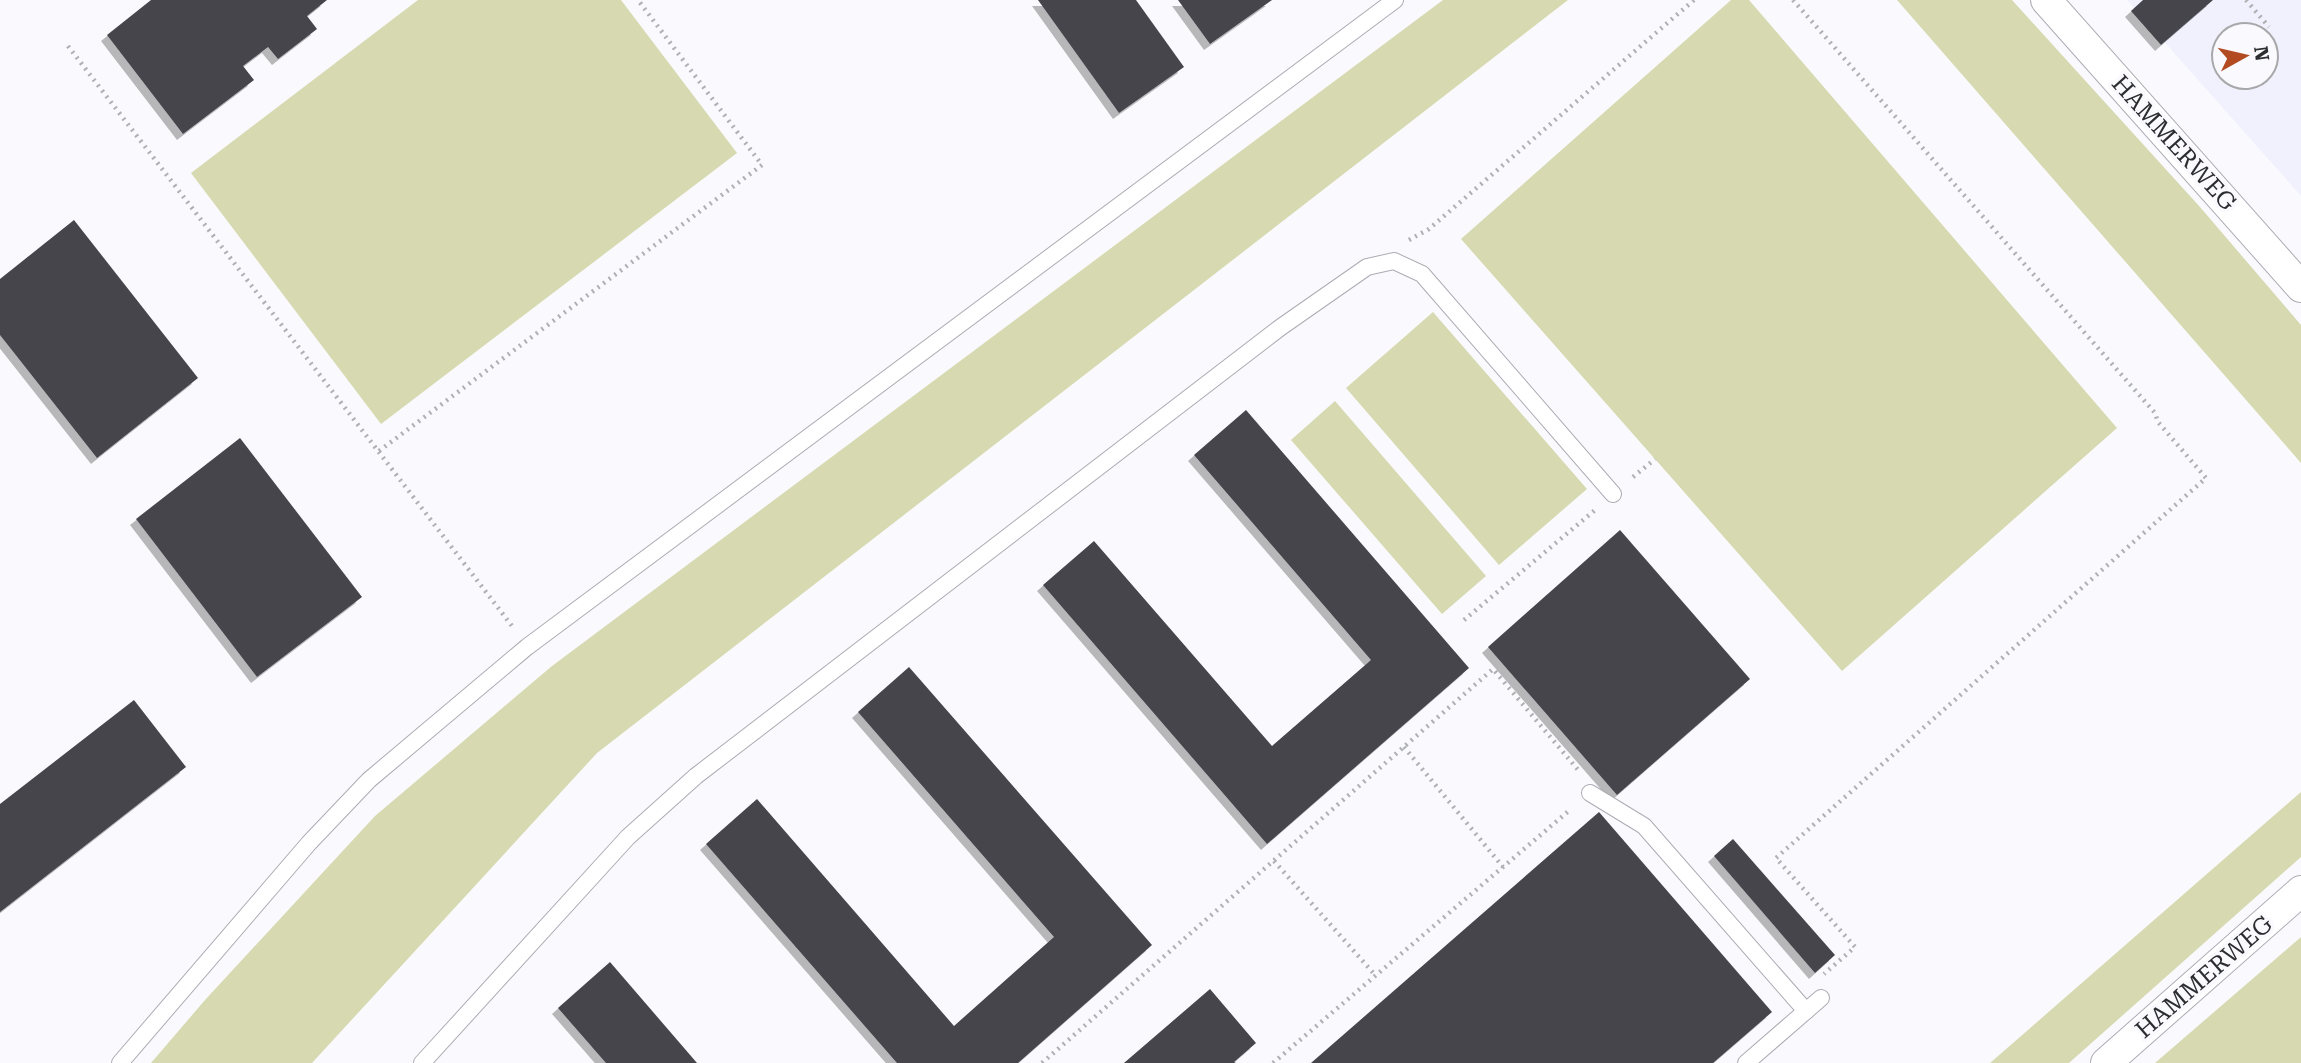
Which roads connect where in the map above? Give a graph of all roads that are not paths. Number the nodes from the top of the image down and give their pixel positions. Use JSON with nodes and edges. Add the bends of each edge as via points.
{"nodes":[{"id":1,"x":1395,"y":0,"type":"edge"},
{"id":2,"x":2046,"y":0,"type":"edge"},
{"id":3,"x":2301,"y":287,"type":"edge"},
{"id":4,"x":1613,"y":494,"type":"road end"},
{"id":5,"x":1590,"y":793,"type":"road end"},
{"id":6,"x":2301,"y":891,"type":"edge"},
{"id":7,"x":1821,"y":998,"type":"dead end"},
{"id":8,"x":1801,"y":1005,"type":"junction"},
{"id":9,"x":120,"y":1063,"type":"edge"},
{"id":10,"x":422,"y":1063,"type":"edge"},
{"id":11,"x":1746,"y":1063,"type":"edge"},
{"id":12,"x":2106,"y":1063,"type":"edge"}],
"edges":[{"from":1,"to":9,"type":"lane","via":[[527,647],[369,780],[309,842]]},
{"from":2,"to":3,"type":"street","name":"HAMMERWEG"},
{"from":4,"to":10,"type":"lane","via":[[1422,274],[1394,261],[1367,267],[1281,327],[696,776],[628,837]]},
{"from":5,"to":8,"type":"lane","via":[[1644,827]]},
{"from":6,"to":12,"type":"street","name":"HAMMERWEG"},
{"from":7,"to":8,"type":"lane"},
{"from":8,"to":11,"type":"lane"}]}
